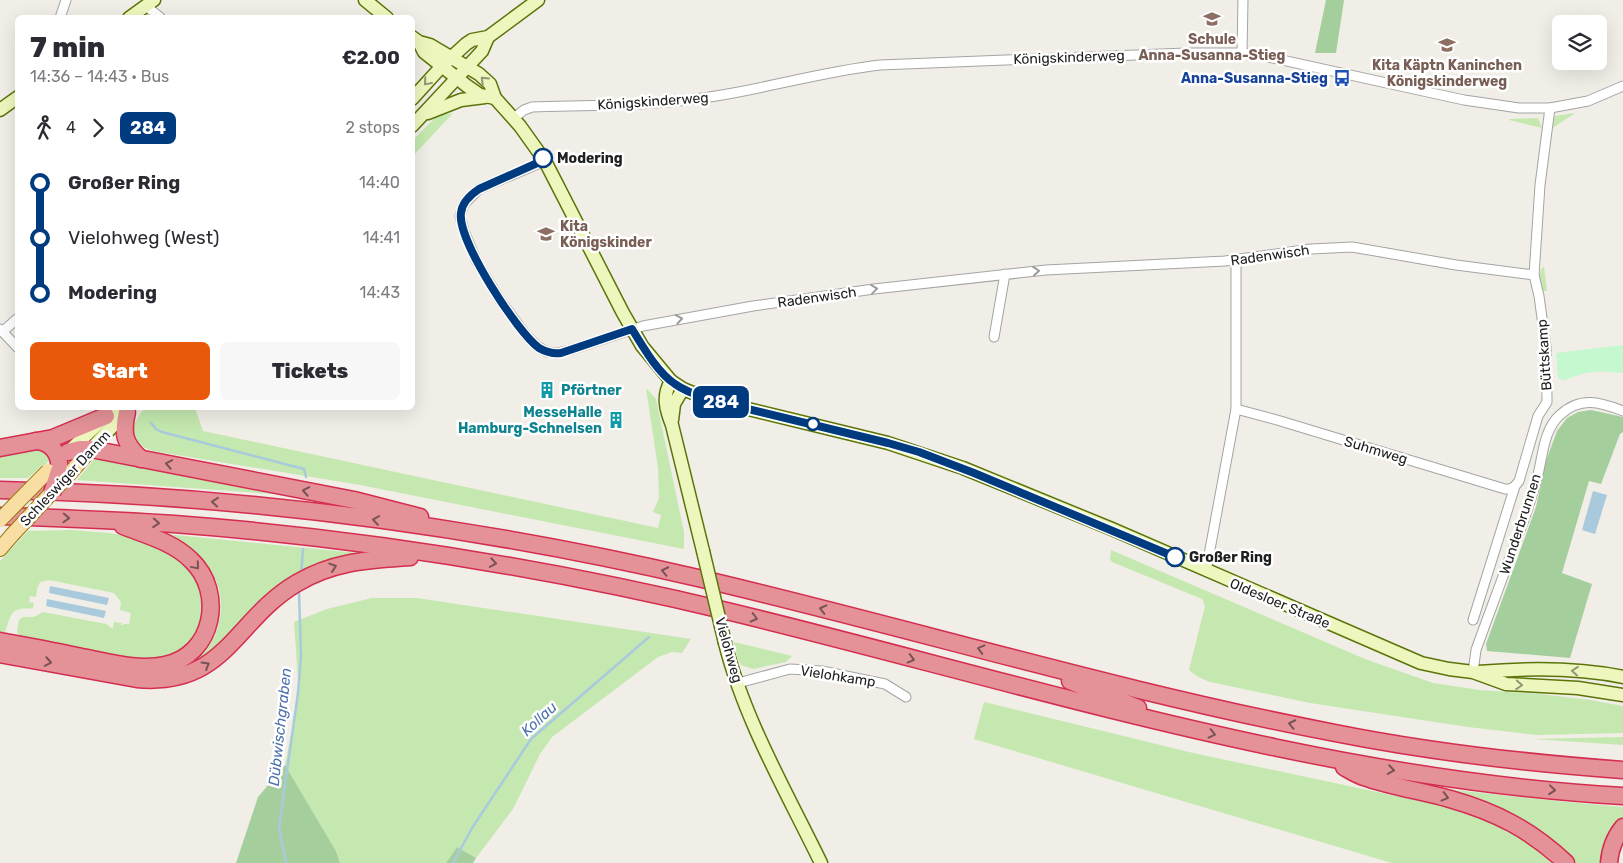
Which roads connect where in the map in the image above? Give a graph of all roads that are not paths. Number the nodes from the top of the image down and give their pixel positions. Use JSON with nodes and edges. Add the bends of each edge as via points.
{"nodes":[{"id":1,"x":66,"y":0,"type":"edge"},
{"id":2,"x":365,"y":0,"type":"edge"},
{"id":3,"x":538,"y":0,"type":"edge"},
{"id":4,"x":1242,"y":0,"type":"edge"},
{"id":5,"x":150,"y":3,"type":"edge"},
{"id":6,"x":61,"y":15,"type":"edge"},
{"id":7,"x":133,"y":15,"type":"edge"},
{"id":8,"x":159,"y":15,"type":"edge"},
{"id":9,"x":384,"y":15,"type":"edge"},
{"id":10,"x":488,"y":37,"type":"junction"},
{"id":11,"x":416,"y":40,"type":"edge"},
{"id":12,"x":1242,"y":53,"type":"junction"},
{"id":13,"x":446,"y":61,"type":"junction"},
{"id":14,"x":467,"y":68,"type":"junction"},
{"id":15,"x":457,"y":78,"type":"junction"},
{"id":16,"x":1623,"y":86,"type":"edge"},
{"id":17,"x":415,"y":96,"type":"edge"},
{"id":18,"x":492,"y":98,"type":"junction"},
{"id":19,"x":15,"y":99,"type":"edge"},
{"id":20,"x":1550,"y":108,"type":"junction"},
{"id":21,"x":0,"y":110,"type":"edge"},
{"id":22,"x":423,"y":115,"type":"junction"},
{"id":23,"x":514,"y":118,"type":"junction"},
{"id":24,"x":415,"y":123,"type":"edge"},
{"id":25,"x":544,"y":160,"type":"junction"},
{"id":26,"x":1236,"y":260,"type":"junction"},
{"id":27,"x":1005,"y":274,"type":"junction"},
{"id":28,"x":1534,"y":275,"type":"junction"},
{"id":29,"x":15,"y":320,"type":"edge"},
{"id":30,"x":632,"y":329,"type":"junction"},
{"id":31,"x":1,"y":330,"type":"edge"},
{"id":32,"x":994,"y":338,"type":"dead end"},
{"id":33,"x":15,"y":345,"type":"edge"},
{"id":34,"x":671,"y":381,"type":"junction"},
{"id":35,"x":683,"y":389,"type":"junction"},
{"id":36,"x":1236,"y":409,"type":"junction"},
{"id":37,"x":120,"y":411,"type":"edge"},
{"id":38,"x":1623,"y":411,"type":"edge"},
{"id":39,"x":672,"y":425,"type":"junction"},
{"id":40,"x":36,"y":441,"type":"junction"},
{"id":41,"x":0,"y":448,"type":"edge"},
{"id":42,"x":91,"y":449,"type":"junction"},
{"id":43,"x":141,"y":459,"type":"junction"},
{"id":44,"x":61,"y":465,"type":"junction"},
{"id":45,"x":1515,"y":486,"type":"junction"},
{"id":46,"x":0,"y":490,"type":"edge"},
{"id":47,"x":52,"y":493,"type":"joint"},
{"id":48,"x":0,"y":518,"type":"edge"},
{"id":49,"x":107,"y":520,"type":"junction"},
{"id":50,"x":459,"y":531,"type":"junction"},
{"id":51,"x":0,"y":549,"type":"edge"},
{"id":52,"x":445,"y":555,"type":"junction"},
{"id":53,"x":1206,"y":571,"type":"junction"},
{"id":54,"x":1473,"y":620,"type":"dead end"},
{"id":55,"x":0,"y":640,"type":"edge"},
{"id":56,"x":0,"y":654,"type":"edge"},
{"id":57,"x":1015,"y":658,"type":"junction"},
{"id":58,"x":1472,"y":672,"type":"junction"},
{"id":59,"x":1623,"y":677,"type":"edge"},
{"id":60,"x":738,"y":683,"type":"junction"},
{"id":61,"x":1011,"y":685,"type":"junction"},
{"id":62,"x":1102,"y":694,"type":"junction"},
{"id":63,"x":1623,"y":695,"type":"edge"},
{"id":64,"x":906,"y":697,"type":"dead end"},
{"id":65,"x":1193,"y":703,"type":"junction"},
{"id":66,"x":1188,"y":728,"type":"junction"},
{"id":67,"x":1326,"y":758,"type":"junction"},
{"id":68,"x":1623,"y":770,"type":"edge"},
{"id":69,"x":1623,"y":796,"type":"edge"},
{"id":70,"x":1623,"y":827,"type":"edge"},
{"id":71,"x":821,"y":863,"type":"edge"},
{"id":72,"x":1566,"y":863,"type":"edge"},
{"id":73,"x":1609,"y":863,"type":"edge"}],
"edges":[{"from":1,"to":6,"type":"street"},
{"from":2,"to":9,"type":"main road"},
{"from":3,"to":10,"type":"main road"},
{"from":4,"to":12,"type":"street"},
{"from":5,"to":7,"type":"main road"},
{"from":5,"to":8,"type":"street"},
{"from":10,"to":13,"type":"main road","via":[[472,40]]},
{"from":10,"to":14,"type":"main road","via":[[482,51]]},
{"from":11,"to":13,"type":"main road","name":"Oldesloer Straße","via":[[424,52]]},
{"from":12,"to":20,"type":"street","name":"Königskinderweg","via":[[1464,100],[1519,108]]},
{"from":12,"to":23,"type":"street","name":"Königskinderweg","via":[[880,65],[850,68],[722,96],[666,102],[532,107]]},
{"from":13,"to":14,"type":"main road","name":"Oldesloer Straße"},
{"from":13,"to":15,"type":"main road","name":"Oldesloer Straße"},
{"from":13,"to":17,"type":"main road","one_way":true},
{"from":14,"to":15,"type":"main road"},
{"from":18,"to":14,"type":"main road","name":"Oldesloer Straße","one_way":true,"via":[[490,84]]},
{"from":15,"to":18,"type":"main road","name":"Oldesloer Straße","via":[[480,95]]},
{"from":15,"to":22,"type":"main road"},
{"from":16,"to":20,"type":"street","name":"Königskinderweg","via":[[1588,101]]},
{"from":18,"to":22,"type":"main road","via":[[461,100]]},
{"from":18,"to":23,"type":"main road","name":"Oldesloer Straße"},
{"from":19,"to":21,"type":"main road"},
{"from":20,"to":28,"type":"street","name":"Büttskamp","via":[[1540,185]]},
{"from":22,"to":24,"type":"main road"},
{"from":23,"to":25,"type":"main road","name":"Oldesloer Straße"},
{"from":25,"to":30,"type":"main road","name":"Oldesloer Straße"},
{"from":25,"to":30,"type":"street","via":[[479,189],[464,204],[462,224],[477,262],[526,335],[544,351],[561,353]]},
{"from":27,"to":26,"type":"street","name":"Radenwisch","one_way":true},
{"from":26,"to":28,"type":"street","name":"Radenwisch","via":[[1311,249],[1352,247]]},
{"from":26,"to":36,"type":"street"},
{"from":30,"to":27,"type":"street","name":"Radenwisch","one_way":true,"via":[[765,304]]},
{"from":27,"to":32,"type":"street"},
{"from":28,"to":45,"type":"street","name":"Büttskamp","via":[[1540,296],[1546,348],[1548,398],[1538,416]]},
{"from":29,"to":31,"type":"street"},
{"from":30,"to":34,"type":"main road","name":"Oldesloer Straße"},
{"from":31,"to":33,"type":"street"},
{"from":34,"to":35,"type":"main road","name":"Oldesloer Straße"},
{"from":34,"to":39,"type":"main road","name":"Vielohweg","via":[[665,396]]},
{"from":35,"to":39,"type":"main road","name":"Vielohweg","via":[[672,408]]},
{"from":35,"to":53,"type":"main road","name":"Oldesloer Straße","via":[[711,400],[919,452],[1112,529]]},
{"from":36,"to":45,"type":"street","name":"Suhmweg","via":[[1505,489]]},
{"from":36,"to":53,"type":"street"},
{"from":37,"to":40,"type":"highway"},
{"from":37,"to":42,"type":"main road","name":"Schleswiger Damm"},
{"from":37,"to":43,"type":"highway","via":[[125,438]]},
{"from":37,"to":44,"type":"main road","name":"Schleswiger Damm"},
{"from":38,"to":58,"type":"street","name":"Wunderbrunnen","via":[[1600,402],[1579,403],[1558,415],[1551,425],[1534,492],[1476,650]]},
{"from":39,"to":60,"type":"main road","name":"Vielohweg","bridge":true,"via":[[725,643]]},
{"from":40,"to":41,"type":"highway"},
{"from":40,"to":44,"type":"highway","via":[[55,450]]},
{"from":42,"to":43,"type":"highway"},
{"from":42,"to":44,"type":"highway","via":[[80,449]]},
{"from":50,"to":43,"type":"highway","one_way":true,"via":[[419,516],[354,500]]},
{"from":44,"to":47,"type":"highway","bridge":true},
{"from":44,"to":48,"type":"main road","name":"Schleswiger Damm","bridge":true},
{"from":45,"to":54,"type":"street","name":"Büttskamp"},
{"from":50,"to":46,"type":"highway","one_way":true,"via":[[241,504]]},
{"from":47,"to":51,"type":"main road","name":"Schleswiger Damm","bridge":true},
{"from":48,"to":49,"type":"highway","one_way":true},
{"from":49,"to":52,"type":"highway","one_way":true,"via":[[310,537]]},
{"from":49,"to":55,"type":"highway","one_way":true,"via":[[168,544],[191,560],[201,572],[210,592],[211,614],[195,649],[168,664],[144,667]]},
{"from":57,"to":50,"type":"highway","one_way":true,"via":[[697,578]]},
{"from":56,"to":52,"type":"highway","one_way":true,"via":[[137,679],[175,678],[200,669],[217,658],[276,598],[313,574],[359,561]]},
{"from":52,"to":61,"type":"highway","one_way":true,"via":[[719,609]]},
{"from":53,"to":58,"type":"main road","name":"Oldesloer Straße","via":[[1422,663]]},
{"from":57,"to":62,"type":"highway"},
{"from":57,"to":65,"type":"highway"},
{"from":59,"to":58,"type":"main road","name":"Oldesloer Straße","one_way":true,"via":[[1573,670]]},
{"from":58,"to":63,"type":"main road","name":"Oldesloer Straße","one_way":true,"via":[[1506,684],[1578,688]]},
{"from":60,"to":64,"type":"street","name":"Vielohkamp","via":[[790,669],[822,671],[885,684]]},
{"from":60,"to":71,"type":"main road","name":"Vielohweg"},
{"from":61,"to":62,"type":"highway"},
{"from":61,"to":66,"type":"highway"},
{"from":62,"to":65,"type":"highway"},
{"from":62,"to":66,"type":"highway"},
{"from":68,"to":65,"type":"highway","one_way":true,"via":[[1517,761],[1408,746]]},
{"from":66,"to":67,"type":"highway","one_way":true},
{"from":67,"to":69,"type":"highway","one_way":true,"via":[[1436,777]]},
{"from":67,"to":72,"type":"highway","one_way":true,"via":[[1364,777],[1449,798],[1495,814],[1534,836]]},
{"from":70,"to":73,"type":"highway","via":[[1615,839]]}]}
